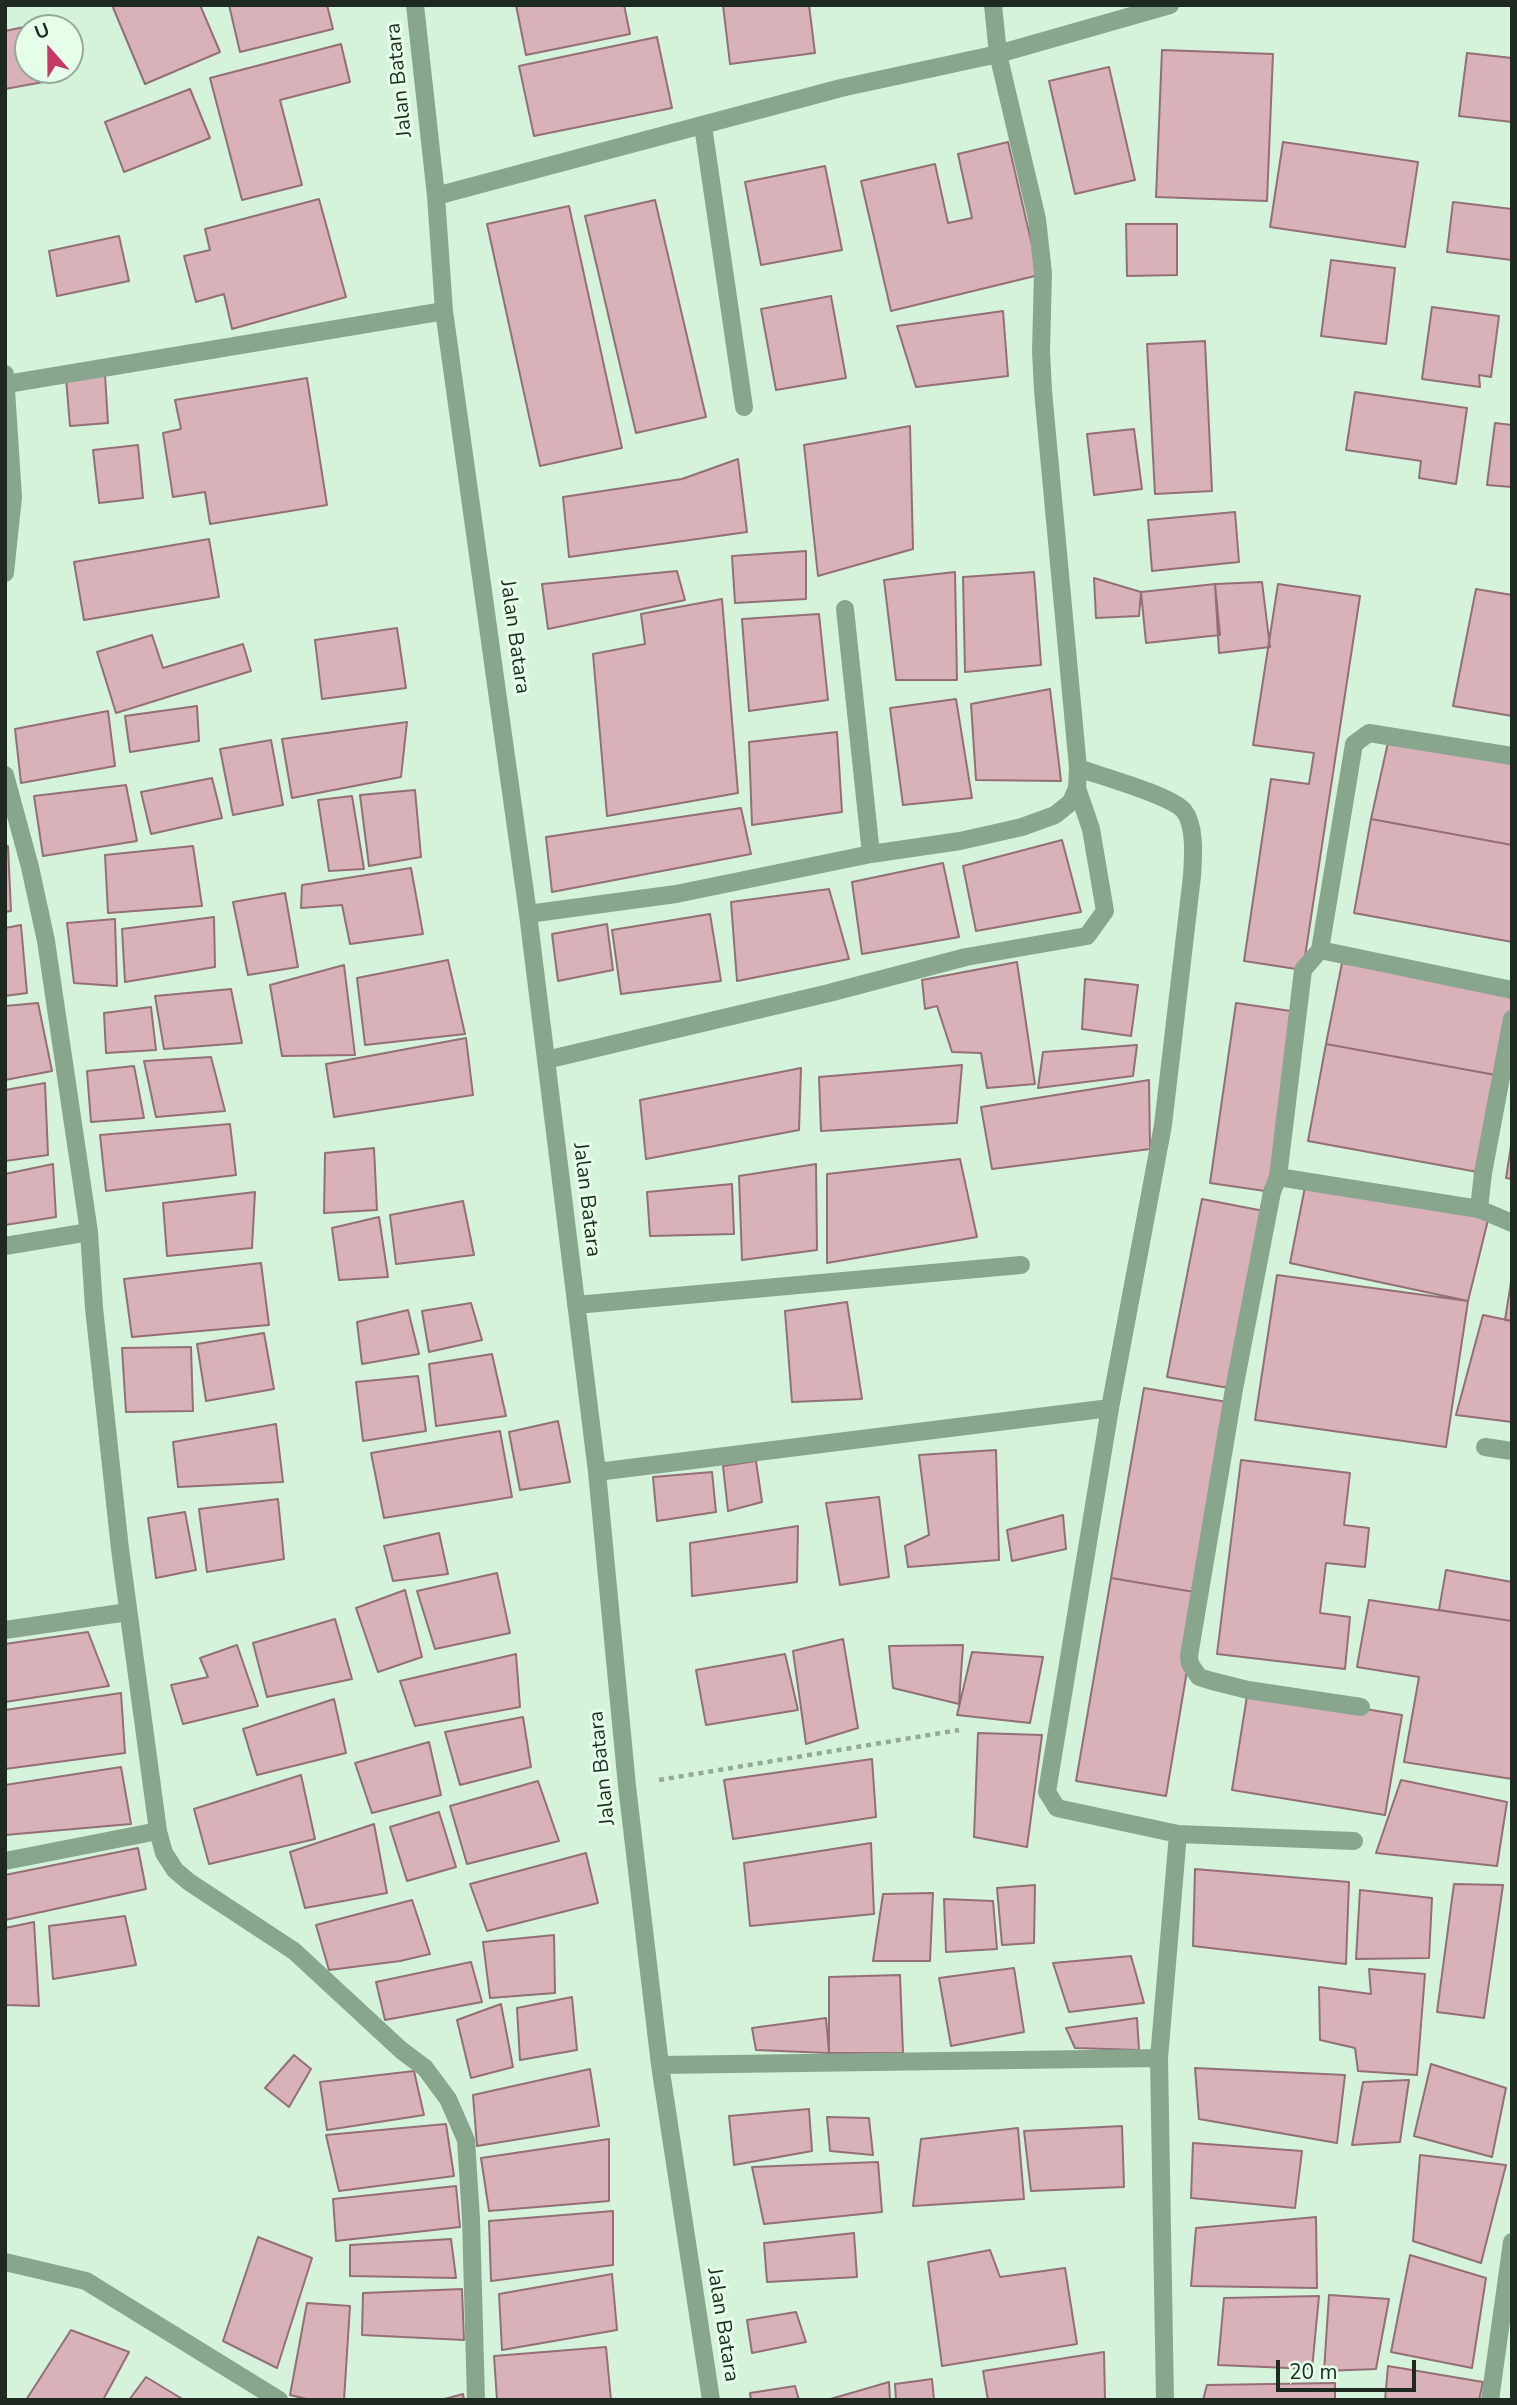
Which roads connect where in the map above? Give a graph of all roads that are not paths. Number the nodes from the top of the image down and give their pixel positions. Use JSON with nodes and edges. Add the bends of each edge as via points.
{"nodes":[{"id":1,"x":415,"y":5,"type":"edge"},
{"id":2,"x":993,"y":5,"type":"edge"},
{"id":3,"x":1170,"y":5,"type":"edge"},
{"id":4,"x":999,"y":54,"type":"junction"},
{"id":5,"x":703,"y":125,"type":"junction"},
{"id":6,"x":436,"y":195,"type":"junction"},
{"id":7,"x":444,"y":311,"type":"junction"},
{"id":8,"x":6,"y":379,"type":"edge"},
{"id":9,"x":744,"y":407,"type":"dead end"},
{"id":10,"x":9,"y":499,"type":"edge"},
{"id":11,"x":5,"y":573,"type":"edge"},
{"id":12,"x":845,"y":609,"type":"dead end"},
{"id":13,"x":1512,"y":756,"type":"edge"},
{"id":14,"x":1077,"y":768,"type":"junction"},
{"id":15,"x":5,"y":775,"type":"edge"},
{"id":16,"x":1077,"y":788,"type":"junction"},
{"id":17,"x":871,"y":854,"type":"junction"},
{"id":18,"x":528,"y":914,"type":"junction"},
{"id":19,"x":1320,"y":950,"type":"junction"},
{"id":20,"x":1512,"y":990,"type":"edge"},
{"id":21,"x":1512,"y":1019,"type":"edge"},
{"id":22,"x":546,"y":1060,"type":"junction"},
{"id":23,"x":1278,"y":1177,"type":"junction"},
{"id":24,"x":1479,"y":1209,"type":"junction"},
{"id":25,"x":1512,"y":1223,"type":"edge"},
{"id":26,"x":89,"y":1232,"type":"junction"},
{"id":27,"x":5,"y":1246,"type":"edge"},
{"id":28,"x":1021,"y":1265,"type":"dead end"},
{"id":29,"x":576,"y":1305,"type":"junction"},
{"id":30,"x":1110,"y":1408,"type":"junction"},
{"id":31,"x":1485,"y":1447,"type":"dead end"},
{"id":32,"x":1512,"y":1451,"type":"edge"},
{"id":33,"x":597,"y":1472,"type":"junction"},
{"id":34,"x":128,"y":1612,"type":"junction"},
{"id":35,"x":5,"y":1630,"type":"edge"},
{"id":36,"x":1361,"y":1707,"type":"dead end"},
{"id":37,"x":158,"y":1831,"type":"junction"},
{"id":38,"x":1178,"y":1834,"type":"junction"},
{"id":39,"x":1354,"y":1841,"type":"dead end"},
{"id":40,"x":5,"y":1861,"type":"edge"},
{"id":41,"x":1159,"y":2058,"type":"junction"},
{"id":42,"x":660,"y":2065,"type":"junction"},
{"id":43,"x":1512,"y":2242,"type":"edge"},
{"id":44,"x":5,"y":2262,"type":"edge"},
{"id":45,"x":279,"y":2400,"type":"edge"},
{"id":46,"x":476,"y":2400,"type":"edge"},
{"id":47,"x":710,"y":2400,"type":"edge"},
{"id":48,"x":1166,"y":2400,"type":"edge"},
{"id":49,"x":1490,"y":2400,"type":"edge"}],
"edges":[{"from":1,"to":6,"type":"street","name":"Jalan Batara"},
{"from":2,"to":4,"type":"street"},
{"from":3,"to":4,"type":"street"},
{"from":4,"to":5,"type":"street","via":[[841,88]]},
{"from":4,"to":14,"type":"street","via":[[1037,219],[1043,273],[1043,391]]},
{"from":5,"to":6,"type":"street"},
{"from":5,"to":9,"type":"street"},
{"from":6,"to":7,"type":"street","name":"Jalan Batara"},
{"from":7,"to":8,"type":"street"},
{"from":7,"to":18,"type":"street","name":"Jalan Batara"},
{"from":8,"to":10,"type":"street"},
{"from":10,"to":11,"type":"street"},
{"from":12,"to":17,"type":"street"},
{"from":13,"to":19,"type":"street","via":[[1369,733],[1354,744]]},
{"from":14,"to":16,"type":"street"},
{"from":14,"to":30,"type":"street","via":[[1164,798],[1184,811],[1194,840],[1163,1125]]},
{"from":15,"to":26,"type":"street","via":[[46,941]]},
{"from":16,"to":17,"type":"street","via":[[1071,802],[1055,815],[1022,827]]},
{"from":16,"to":22,"type":"street","via":[[1091,829],[1105,911],[1087,936],[967,957]]},
{"from":17,"to":18,"type":"street","via":[[676,894]]},
{"from":18,"to":22,"type":"street","name":"Jalan Batara"},
{"from":19,"to":20,"type":"street"},
{"from":19,"to":23,"type":"street","via":[[1303,970]]},
{"from":21,"to":24,"type":"street"},
{"from":22,"to":29,"type":"street","name":"Jalan Batara"},
{"from":23,"to":24,"type":"street"},
{"from":23,"to":36,"type":"street","via":[[1234,1389],[1190,1664],[1199,1677],[1248,1690]]},
{"from":24,"to":25,"type":"street"},
{"from":26,"to":27,"type":"street"},
{"from":26,"to":34,"type":"street","via":[[93,1308]]},
{"from":28,"to":29,"type":"street"},
{"from":29,"to":33,"type":"street","name":"Jalan Batara"},
{"from":30,"to":33,"type":"street"},
{"from":30,"to":38,"type":"street","via":[[1047,1792],[1057,1808]]},
{"from":31,"to":32,"type":"street"},
{"from":33,"to":42,"type":"street","name":"Jalan Batara"},
{"from":34,"to":35,"type":"street"},
{"from":34,"to":37,"type":"street"},
{"from":37,"to":40,"type":"street"},
{"from":37,"to":46,"type":"street","via":[[175,1870],[294,1951],[425,2068],[448,2099],[466,2140]]},
{"from":38,"to":39,"type":"street"},
{"from":38,"to":41,"type":"street"},
{"from":41,"to":42,"type":"street"},
{"from":41,"to":48,"type":"street"},
{"from":42,"to":47,"type":"street","name":"Jalan Batara"},
{"from":43,"to":49,"type":"street"},
{"from":44,"to":45,"type":"street","via":[[86,2281]]}]}
